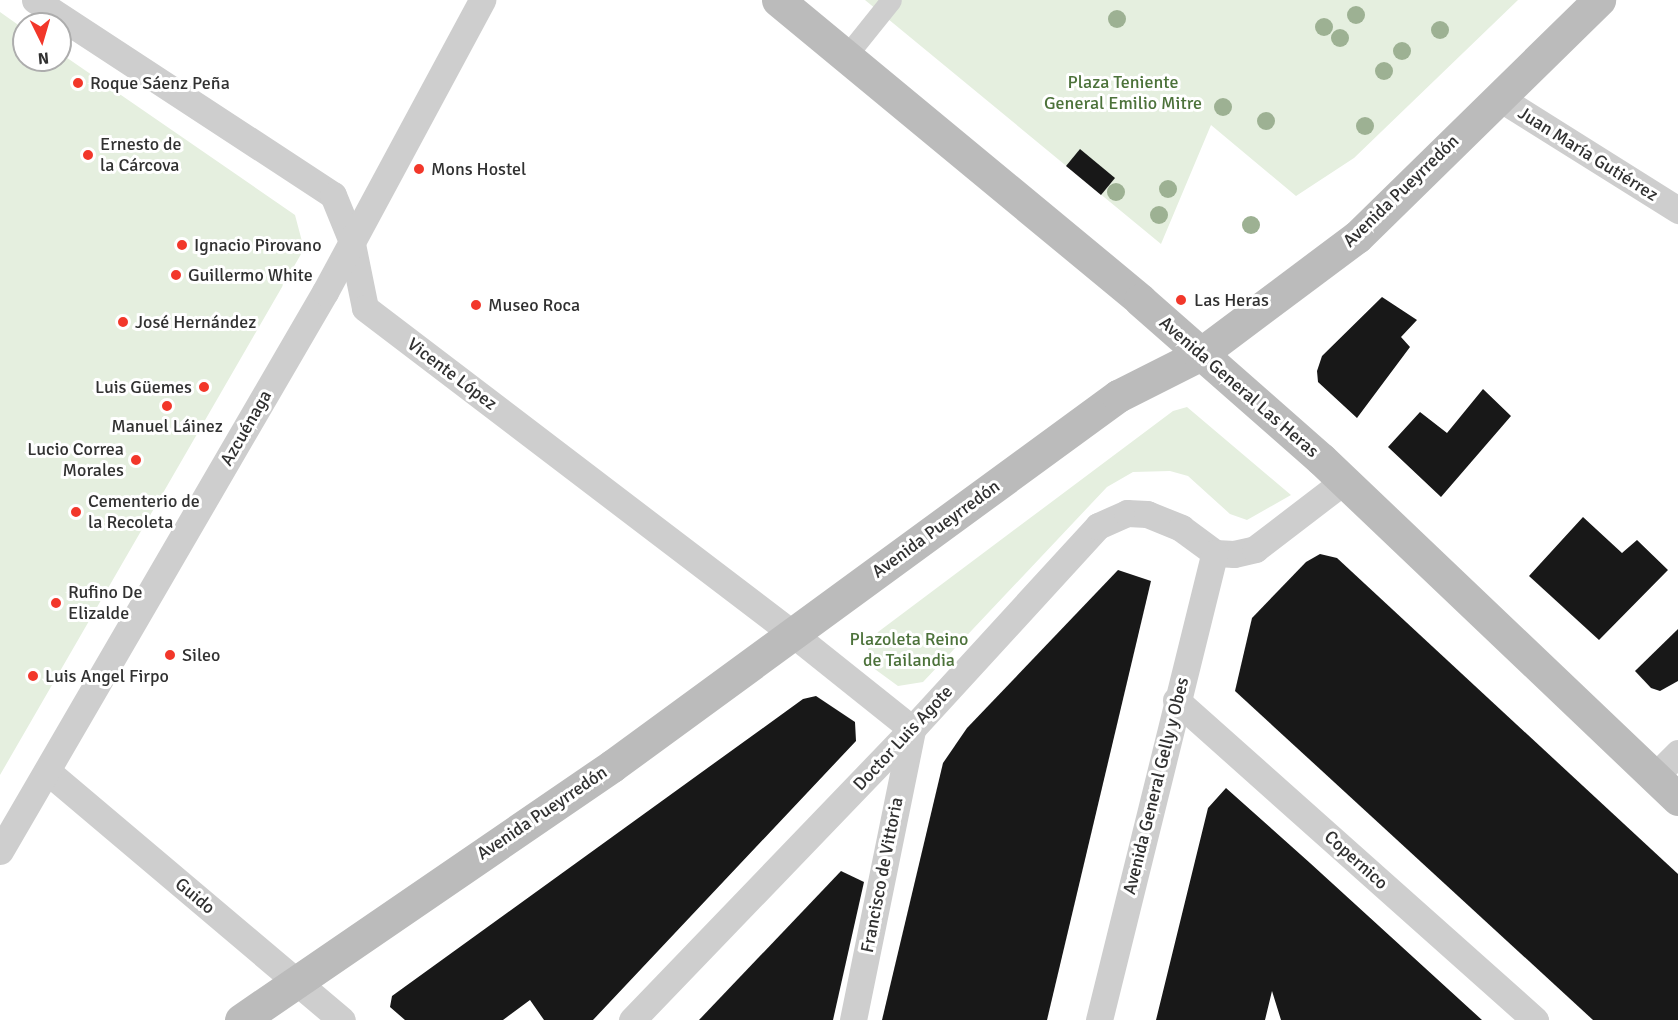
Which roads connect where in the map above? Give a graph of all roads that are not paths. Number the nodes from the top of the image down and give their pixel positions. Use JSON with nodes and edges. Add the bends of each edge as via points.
{"nodes":[{"id":1,"x":35,"y":0,"type":"edge"},
{"id":2,"x":482,"y":0,"type":"edge"},
{"id":3,"x":778,"y":0,"type":"edge"},
{"id":4,"x":891,"y":0,"type":"edge"},
{"id":5,"x":1599,"y":0,"type":"edge"},
{"id":6,"x":847,"y":55,"type":"junction"},
{"id":7,"x":1498,"y":98,"type":"junction"},
{"id":8,"x":1678,"y":210,"type":"edge"},
{"id":9,"x":351,"y":239,"type":"junction"},
{"id":10,"x":1198,"y":355,"type":"junction"},
{"id":11,"x":1344,"y":481,"type":"junction"},
{"id":12,"x":1215,"y":553,"type":"junction"},
{"id":13,"x":794,"y":634,"type":"junction"},
{"id":14,"x":1176,"y":700,"type":"junction"},
{"id":15,"x":912,"y":729,"type":"junction"},
{"id":16,"x":1678,"y":753,"type":"edge"},
{"id":17,"x":47,"y":771,"type":"junction"},
{"id":18,"x":1654,"y":777,"type":"junction"},
{"id":19,"x":1678,"y":799,"type":"edge"},
{"id":20,"x":0,"y":851,"type":"edge"},
{"id":21,"x":296,"y":981,"type":"junction"},
{"id":22,"x":241,"y":1020,"type":"edge"},
{"id":23,"x":342,"y":1020,"type":"edge"},
{"id":24,"x":632,"y":1020,"type":"edge"},
{"id":25,"x":853,"y":1020,"type":"edge"},
{"id":26,"x":1099,"y":1020,"type":"edge"},
{"id":27,"x":1535,"y":1020,"type":"edge"}],
"edges":[{"from":1,"to":9,"type":"street","name":"Vicente López","via":[[333,195]]},
{"from":2,"to":9,"type":"street","name":"Azcuénaga"},
{"from":3,"to":6,"type":"main road","name":"Avenida General Las Heras"},
{"from":4,"to":6,"type":"street"},
{"from":5,"to":7,"type":"main road","name":"Avenida Pueyrredón"},
{"from":6,"to":10,"type":"main road","name":"Avenida General Las Heras","via":[[1140,300]]},
{"from":7,"to":8,"type":"street","name":"Juan María Gutiérrez"},
{"from":7,"to":10,"type":"main road","name":"Avenida Pueyrredón","via":[[1357,237]]},
{"from":9,"to":13,"type":"street","name":"Vicente López","via":[[366,308]]},
{"from":9,"to":17,"type":"street","name":"Azcuénaga","via":[[325,292]]},
{"from":10,"to":11,"type":"main road","name":"Avenida General Las Heras"},
{"from":10,"to":13,"type":"main road","name":"Avenida Pueyrredón","via":[[1118,396]]},
{"from":11,"to":12,"type":"street","via":[[1255,549]]},
{"from":11,"to":18,"type":"main road","name":"Avenida General Las Heras"},
{"from":12,"to":14,"type":"street","name":"Avenida General Gelly y Obes"},
{"from":12,"to":15,"type":"street","name":"Doctor Luis Agote","via":[[1181,528],[1147,514],[1127,513],[1098,526]]},
{"from":13,"to":15,"type":"street","name":"Vicente López"},
{"from":13,"to":21,"type":"main road","name":"Avenida Pueyrredón","via":[[612,766]]},
{"from":14,"to":26,"type":"street","name":"Avenida General Gelly y Obes"},
{"from":14,"to":27,"type":"street","name":"Copernico"},
{"from":15,"to":24,"type":"street","name":"Doctor Luis Agote"},
{"from":15,"to":25,"type":"street","name":"Francisco de Vittoria"},
{"from":16,"to":18,"type":"street"},
{"from":17,"to":20,"type":"street","name":"Azcuénaga"},
{"from":17,"to":21,"type":"street","name":"Guido"},
{"from":18,"to":19,"type":"main road","name":"Avenida General Las Heras"},
{"from":21,"to":22,"type":"main road","name":"Avenida Pueyrredón"},
{"from":21,"to":23,"type":"street","name":"Guido"}]}
